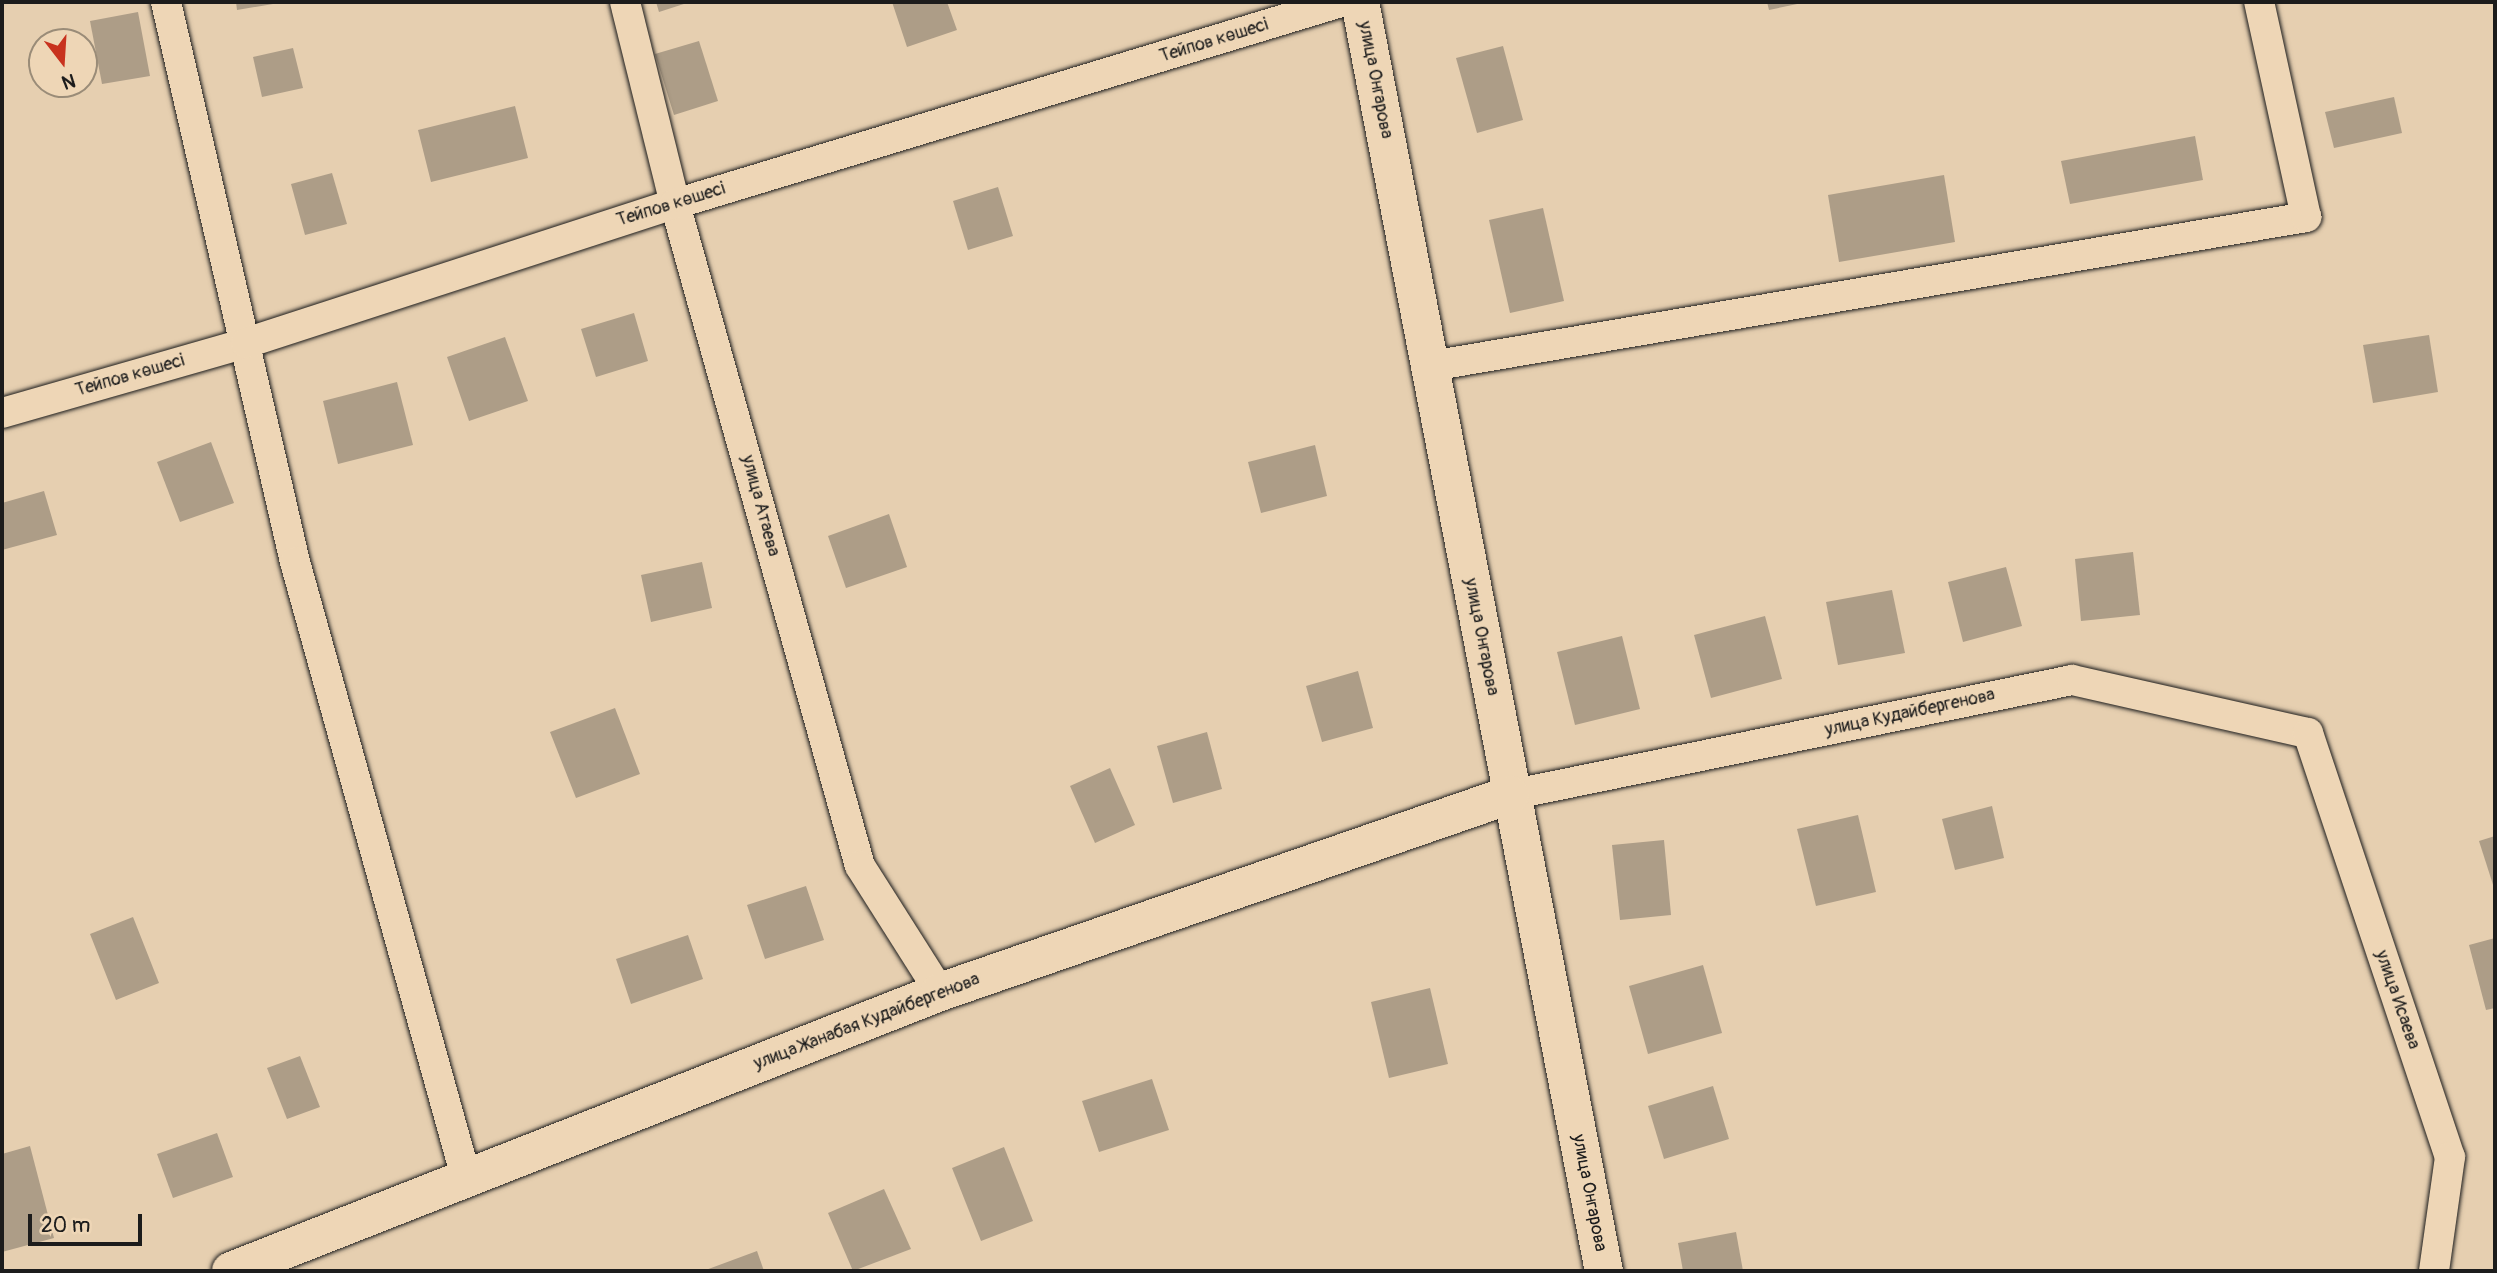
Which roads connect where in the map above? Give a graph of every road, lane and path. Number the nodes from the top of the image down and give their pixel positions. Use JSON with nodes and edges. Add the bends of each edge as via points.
{"nodes":[{"id":1,"x":166,"y":2,"type":"edge"},
{"id":2,"x":625,"y":2,"type":"edge"},
{"id":3,"x":1342,"y":2,"type":"edge"},
{"id":4,"x":1360,"y":2,"type":"edge"},
{"id":5,"x":2259,"y":2,"type":"edge"},
{"id":6,"x":675,"y":204,"type":"junction"},
{"id":7,"x":246,"y":343,"type":"junction"},
{"id":8,"x":1431,"y":366,"type":"junction"},
{"id":9,"x":2,"y":413,"type":"edge"},
{"id":10,"x":2308,"y":733,"type":"joint"},
{"id":11,"x":1510,"y":795,"type":"junction"},
{"id":12,"x":940,"y":992,"type":"junction"},
{"id":13,"x":467,"y":1181,"type":"junction"},
{"id":14,"x":232,"y":1271,"type":"edge"},
{"id":15,"x":1604,"y":1271,"type":"edge"},
{"id":16,"x":2434,"y":1271,"type":"edge"}],
"edges":[{"from":1,"to":7,"type":"street"},
{"from":2,"to":6,"type":"street","name":"улица Атаева"},
{"from":3,"to":6,"type":"street","name":"Тейпов көшесі"},
{"from":4,"to":8,"type":"street","name":"улица Онгарова"},
{"from":5,"to":8,"type":"street","via":[[2306,217]]},
{"from":6,"to":7,"type":"street","name":"Тейпов көшесі"},
{"from":6,"to":12,"type":"street","name":"улица Атаева","via":[[860,866]]},
{"from":7,"to":9,"type":"street","name":"Тейпов көшесі"},
{"from":7,"to":13,"type":"street","via":[[295,562]]},
{"from":8,"to":11,"type":"street","name":"улица Онгарова"},
{"from":10,"to":11,"type":"street","name":"улица Кудайбергенова","via":[[2072,680]]},
{"from":10,"to":16,"type":"street","name":"улица Исаева","via":[[2450,1157]]},
{"from":11,"to":12,"type":"street","name":"улица Жанабая Кудайбергенова"},
{"from":11,"to":15,"type":"street","name":"улица Онгарова"},
{"from":12,"to":13,"type":"street","name":"улица Жанабая Кудайбергенова"},
{"from":13,"to":14,"type":"street","name":"улица Жанабая Кудайбергенова"}]}
